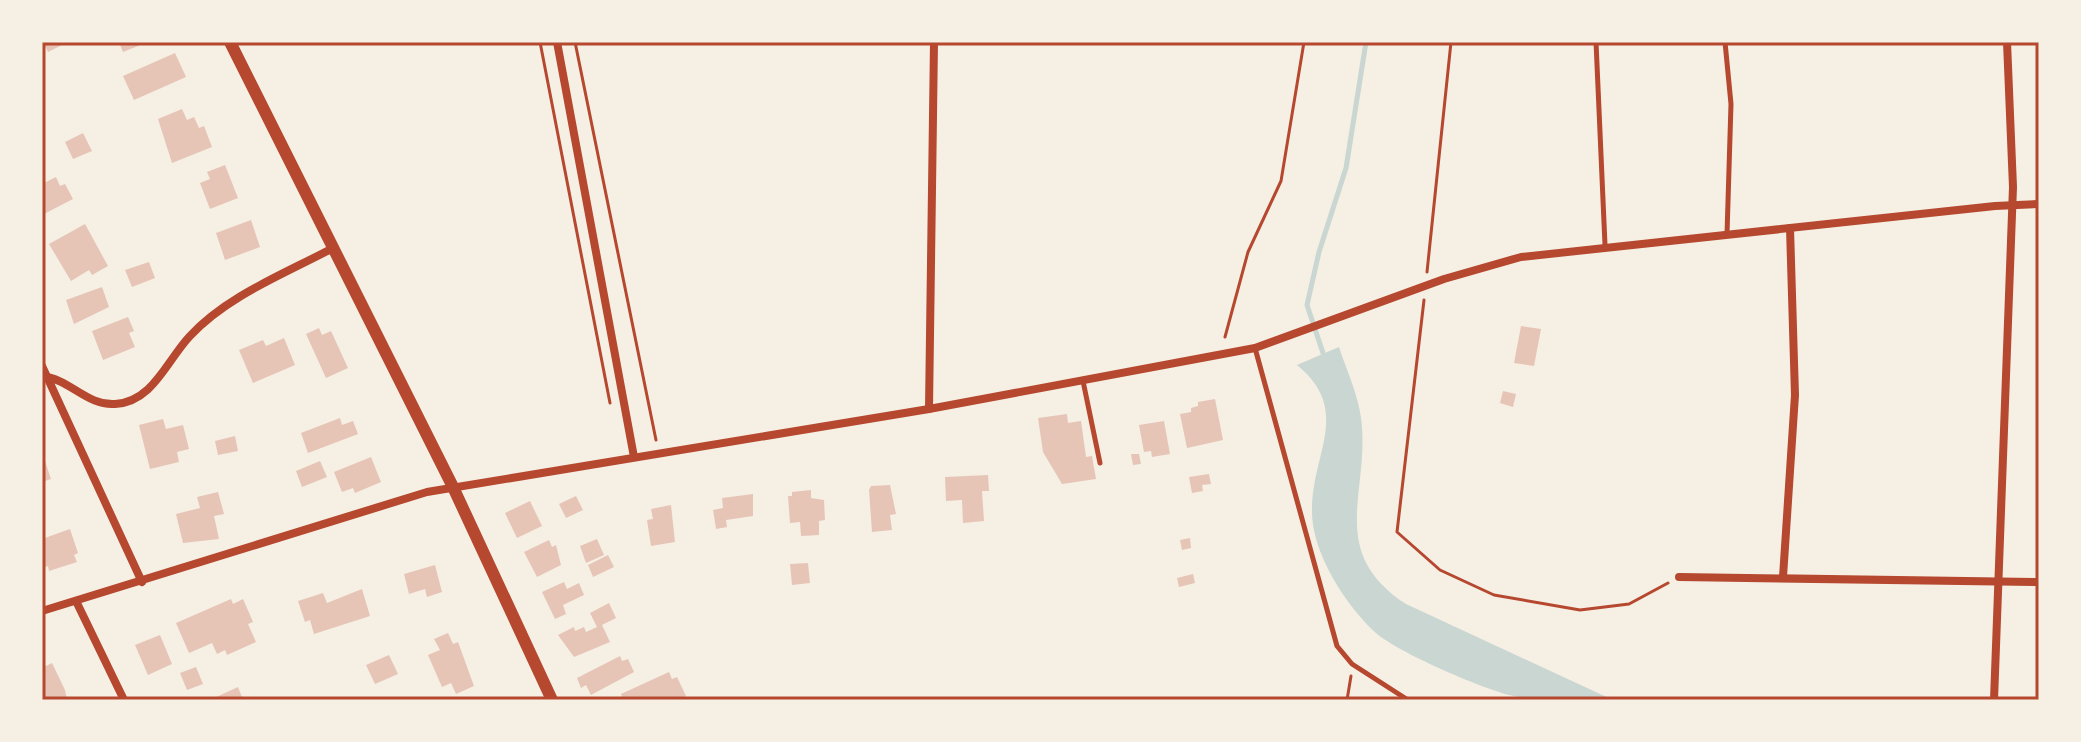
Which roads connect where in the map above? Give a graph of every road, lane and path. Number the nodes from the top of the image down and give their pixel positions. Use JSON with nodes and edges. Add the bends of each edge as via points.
{"nodes":[{"id":1,"x":230,"y":42,"type":"edge"},
{"id":2,"x":540,"y":42,"type":"edge"},
{"id":3,"x":557,"y":42,"type":"edge"},
{"id":4,"x":575,"y":42,"type":"edge"},
{"id":5,"x":934,"y":42,"type":"edge"},
{"id":6,"x":1304,"y":42,"type":"edge"},
{"id":7,"x":1596,"y":42,"type":"edge"},
{"id":8,"x":1725,"y":42,"type":"edge"},
{"id":9,"x":2007,"y":42,"type":"edge"},
{"id":10,"x":2012,"y":204,"type":"junction"},
{"id":11,"x":2039,"y":204,"type":"edge"},
{"id":12,"x":1790,"y":228,"type":"junction"},
{"id":13,"x":1727,"y":234,"type":"junction"},
{"id":14,"x":1605,"y":245,"type":"junction"},
{"id":15,"x":331,"y":249,"type":"junction"},
{"id":16,"x":1225,"y":337,"type":"dead end"},
{"id":17,"x":1255,"y":348,"type":"junction"},
{"id":18,"x":42,"y":366,"type":"edge"},
{"id":19,"x":45,"y":376,"type":"edge"},
{"id":20,"x":1083,"y":381,"type":"junction"},
{"id":21,"x":929,"y":409,"type":"junction"},
{"id":22,"x":612,"y":411,"type":"dead end"},
{"id":23,"x":656,"y":440,"type":"dead end"},
{"id":24,"x":634,"y":457,"type":"junction"},
{"id":25,"x":1100,"y":463,"type":"dead end"},
{"id":26,"x":453,"y":487,"type":"junction"},
{"id":27,"x":1397,"y":532,"type":"dead end"},
{"id":28,"x":1679,"y":577,"type":"joint"},
{"id":29,"x":1783,"y":577,"type":"junction"},
{"id":30,"x":1998,"y":581,"type":"junction"},
{"id":31,"x":142,"y":582,"type":"junction"},
{"id":32,"x":2039,"y":582,"type":"edge"},
{"id":33,"x":76,"y":601,"type":"junction"},
{"id":34,"x":42,"y":611,"type":"edge"},
{"id":35,"x":1352,"y":664,"type":"junction"},
{"id":36,"x":124,"y":700,"type":"edge"},
{"id":37,"x":552,"y":700,"type":"edge"},
{"id":38,"x":1347,"y":700,"type":"edge"},
{"id":39,"x":1408,"y":700,"type":"edge"},
{"id":40,"x":1994,"y":700,"type":"edge"}],
"edges":[{"from":1,"to":15,"type":"main road"},
{"from":2,"to":22,"type":"path"},
{"from":3,"to":24,"type":"street"},
{"from":4,"to":23,"type":"path"},
{"from":5,"to":21,"type":"street"},
{"from":6,"to":16,"type":"path","via":[[1281,181],[1248,252]]},
{"from":7,"to":14,"type":"lane"},
{"from":8,"to":13,"type":"lane","via":[[1731,104]]},
{"from":9,"to":10,"type":"street"},
{"from":10,"to":11,"type":"street"},
{"from":10,"to":12,"type":"street"},
{"from":10,"to":30,"type":"street"},
{"from":12,"to":13,"type":"street"},
{"from":12,"to":29,"type":"street","via":[[1795,395]]},
{"from":13,"to":14,"type":"street"},
{"from":14,"to":17,"type":"street","via":[[1481,267]]},
{"from":15,"to":19,"type":"street","via":[[207,319],[139,397],[96,402]]},
{"from":15,"to":26,"type":"main road"},
{"from":17,"to":20,"type":"street"},
{"from":17,"to":35,"type":"lane","via":[[1337,646]]},
{"from":18,"to":19,"type":"street"},
{"from":19,"to":31,"type":"street"},
{"from":20,"to":21,"type":"street"},
{"from":20,"to":25,"type":"lane"},
{"from":21,"to":24,"type":"street"},
{"from":24,"to":26,"type":"street"},
{"from":26,"to":31,"type":"street"},
{"from":26,"to":37,"type":"main road"},
{"from":27,"to":28,"type":"path","via":[[1440,570],[1494,595],[1580,610],[1629,604]]},
{"from":28,"to":29,"type":"street"},
{"from":29,"to":30,"type":"street"},
{"from":30,"to":32,"type":"street"},
{"from":30,"to":40,"type":"street"},
{"from":31,"to":33,"type":"street"},
{"from":33,"to":34,"type":"street"},
{"from":33,"to":36,"type":"street"},
{"from":35,"to":38,"type":"path"},
{"from":35,"to":39,"type":"lane"}]}
